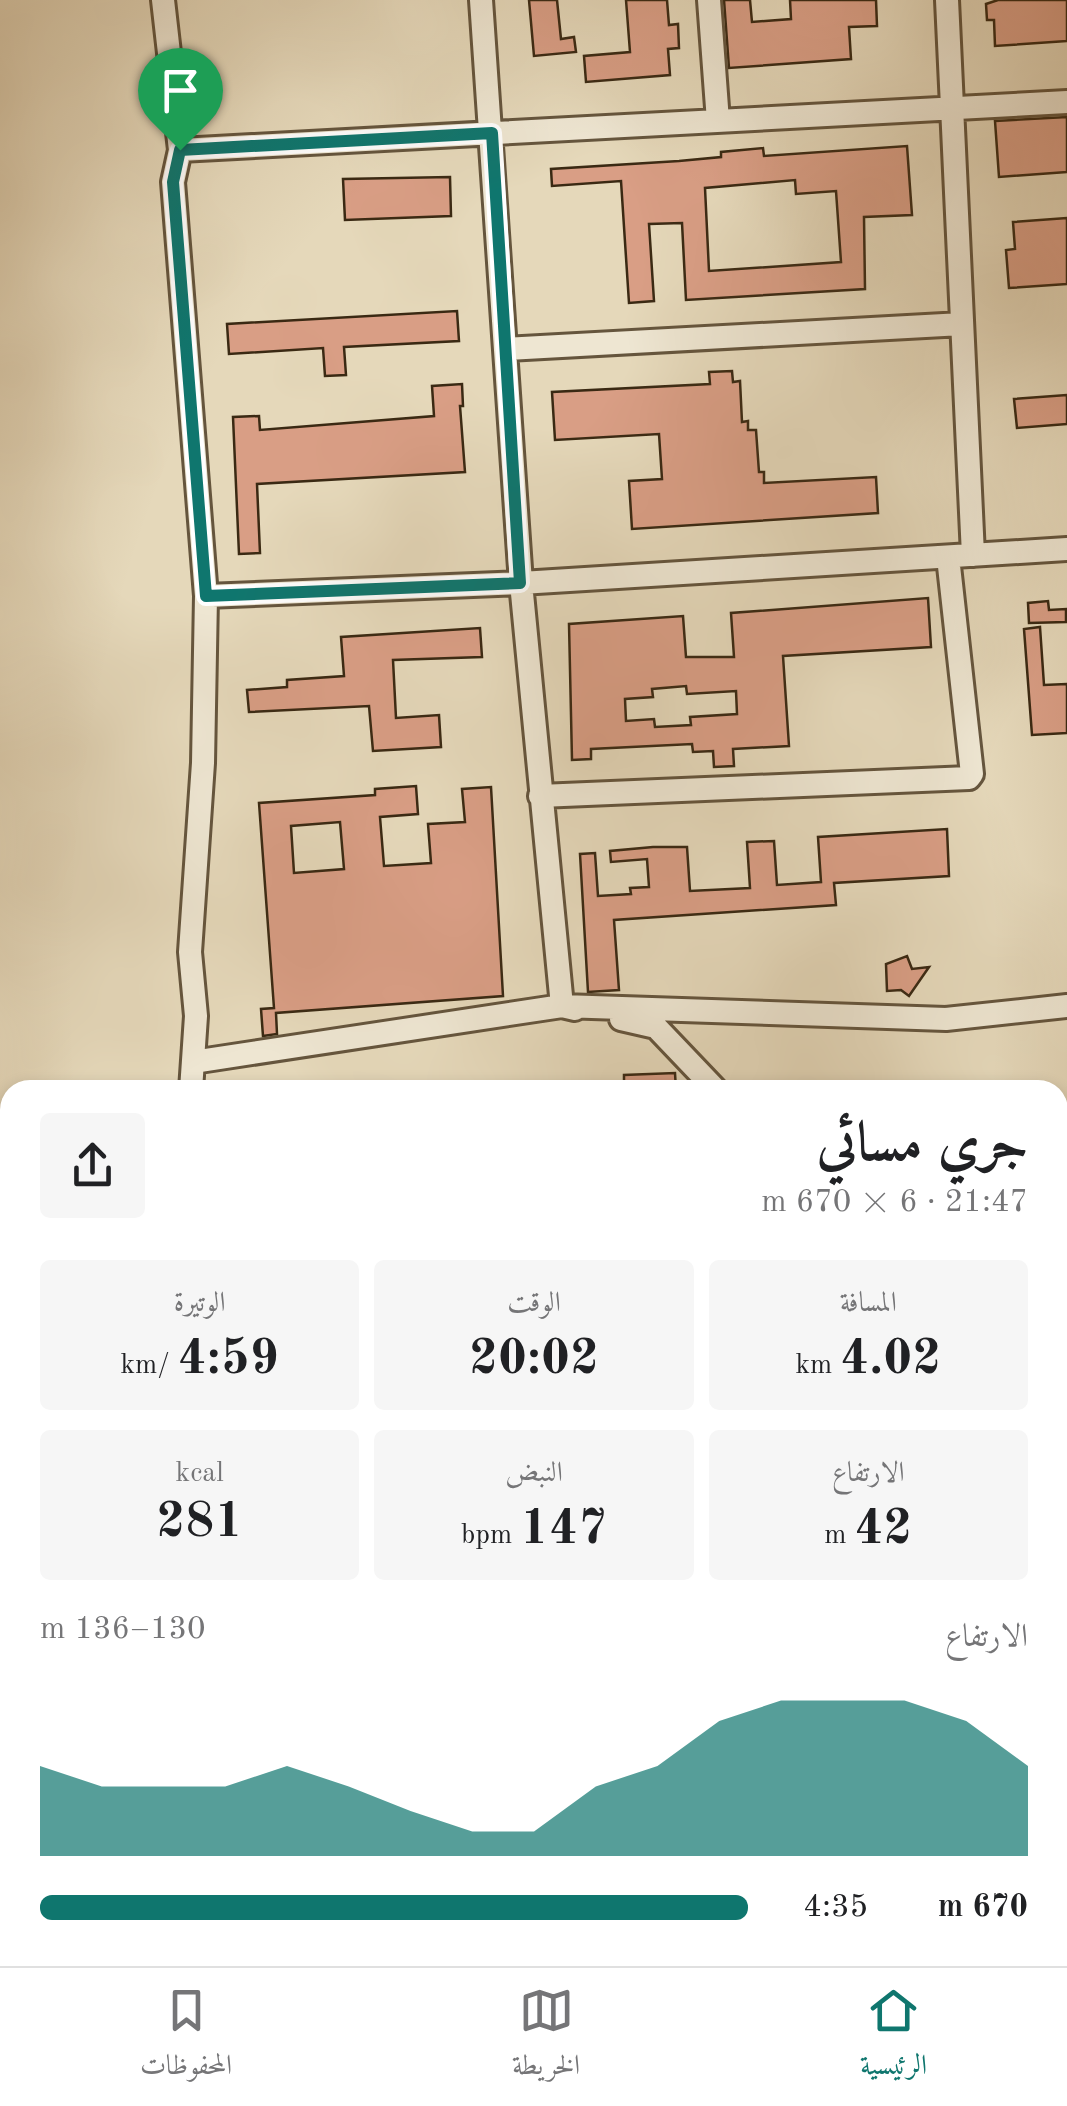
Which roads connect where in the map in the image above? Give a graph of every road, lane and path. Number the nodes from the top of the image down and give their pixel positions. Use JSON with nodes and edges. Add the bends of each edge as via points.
{"nodes":[{"id":1,"x":163,"y":0,"type":"edge"},
{"id":2,"x":481,"y":0,"type":"edge"},
{"id":3,"x":709,"y":0,"type":"edge"},
{"id":4,"x":947,"y":0,"type":"edge"},
{"id":5,"x":1067,"y":102,"type":"edge"},
{"id":6,"x":952,"y":108,"type":"junction"},
{"id":7,"x":718,"y":121,"type":"junction"},
{"id":8,"x":492,"y":133,"type":"junction"},
{"id":9,"x":180,"y":150,"type":"junction"},
{"id":10,"x":962,"y":324,"type":"junction"},
{"id":11,"x":506,"y":350,"type":"junction"},
{"id":12,"x":1067,"y":549,"type":"edge"},
{"id":13,"x":973,"y":555,"type":"junction"},
{"id":14,"x":948,"y":557,"type":"junction"},
{"id":15,"x":520,"y":583,"type":"junction"},
{"id":16,"x":206,"y":596,"type":"junction"},
{"id":17,"x":540,"y":796,"type":"junction"},
{"id":18,"x":562,"y":1006,"type":"junction"},
{"id":19,"x":1067,"y":1006,"type":"edge"},
{"id":20,"x":192,"y":1062,"type":"junction"},
{"id":21,"x":191,"y":1080,"type":"edge"},
{"id":22,"x":707,"y":1080,"type":"edge"}],
"edges":[{"from":1,"to":9,"type":"street"},
{"from":2,"to":8,"type":"street"},
{"from":3,"to":7,"type":"street"},
{"from":4,"to":6,"type":"street"},
{"from":5,"to":6,"type":"street"},
{"from":6,"to":7,"type":"street"},
{"from":6,"to":10,"type":"street"},
{"from":7,"to":8,"type":"street"},
{"from":8,"to":9,"type":"street"},
{"from":8,"to":11,"type":"street"},
{"from":9,"to":16,"type":"street","via":[[173,182]]},
{"from":10,"to":11,"type":"street"},
{"from":10,"to":13,"type":"street"},
{"from":11,"to":15,"type":"street"},
{"from":12,"to":13,"type":"street"},
{"from":13,"to":14,"type":"street"},
{"from":14,"to":15,"type":"street"},
{"from":14,"to":17,"type":"street","via":[[970,740],[968,778]]},
{"from":15,"to":16,"type":"street"},
{"from":15,"to":17,"type":"street"},
{"from":16,"to":20,"type":"street","via":[[190,952]]},
{"from":17,"to":18,"type":"street"},
{"from":18,"to":19,"type":"street","via":[[946,1019]]},
{"from":18,"to":20,"type":"street"},
{"from":18,"to":22,"type":"street","via":[[656,1026]]},
{"from":20,"to":21,"type":"street"}]}
